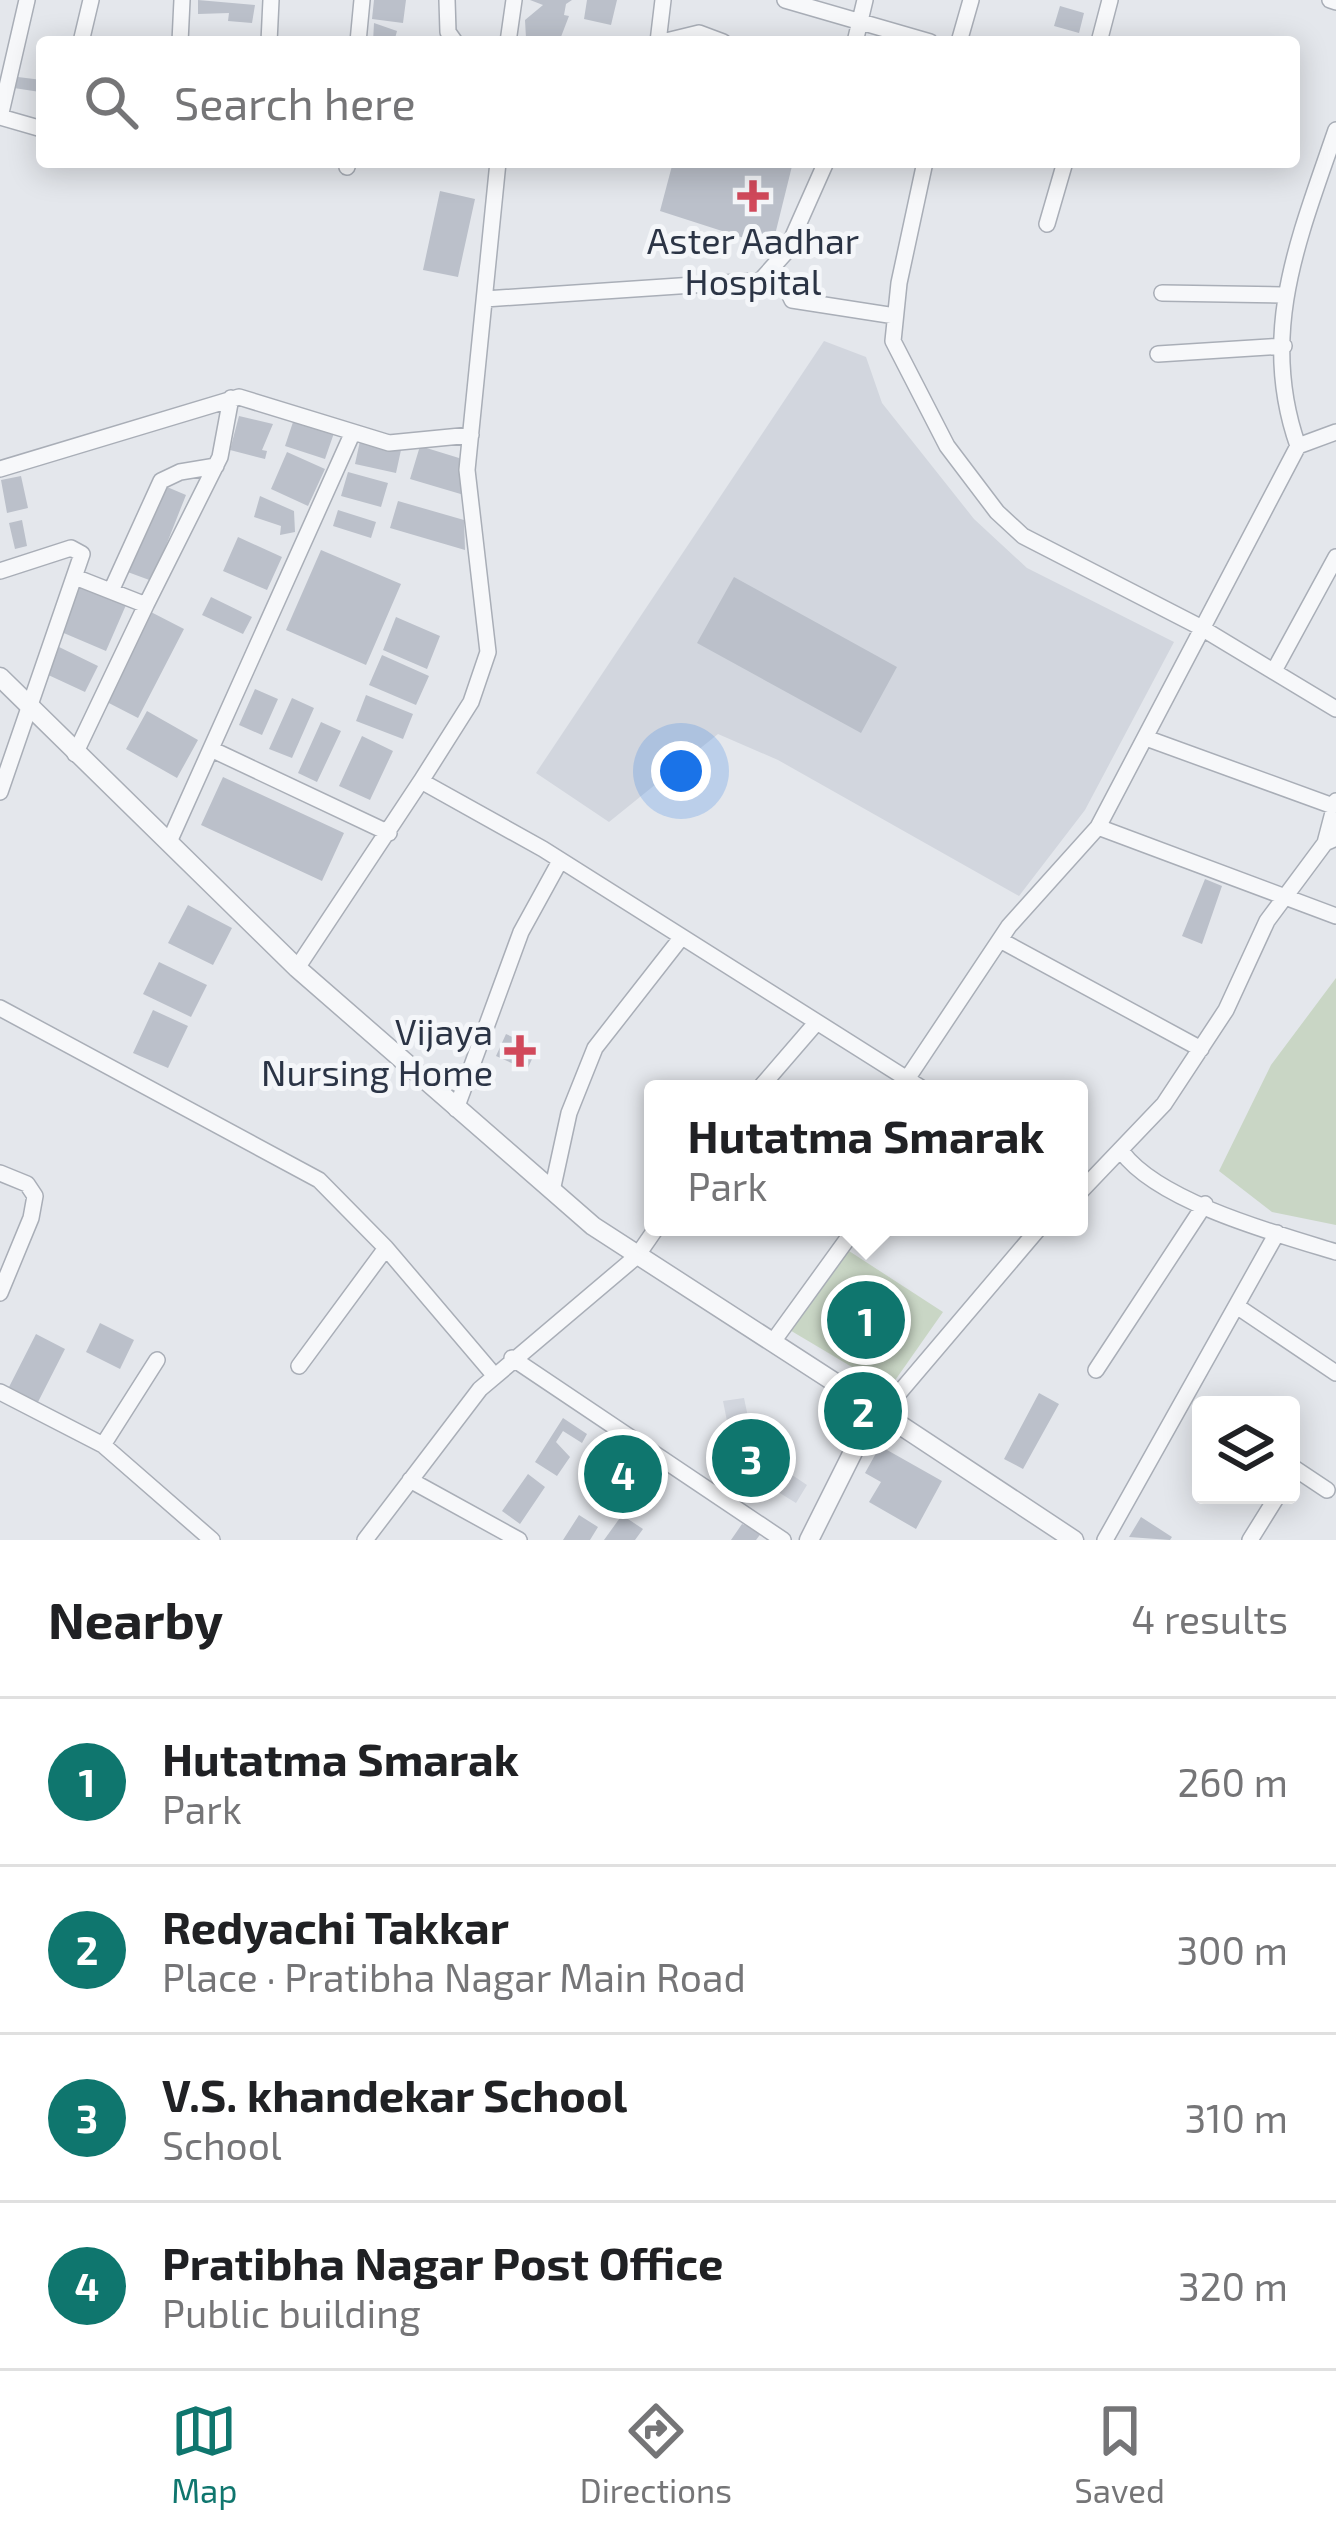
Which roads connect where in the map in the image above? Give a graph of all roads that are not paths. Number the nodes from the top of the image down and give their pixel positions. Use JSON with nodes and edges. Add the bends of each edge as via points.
{"nodes":[{"id":1,"x":27,"y":0,"type":"edge"},
{"id":2,"x":91,"y":0,"type":"edge"},
{"id":3,"x":182,"y":0,"type":"edge"},
{"id":4,"x":271,"y":0,"type":"edge"},
{"id":5,"x":362,"y":0,"type":"edge"},
{"id":6,"x":447,"y":0,"type":"edge"},
{"id":7,"x":514,"y":0,"type":"edge"},
{"id":8,"x":663,"y":0,"type":"edge"},
{"id":9,"x":785,"y":0,"type":"edge"},
{"id":10,"x":865,"y":0,"type":"edge"},
{"id":11,"x":971,"y":0,"type":"edge"},
{"id":12,"x":1110,"y":0,"type":"edge"},
{"id":13,"x":860,"y":18,"type":"junction"},
{"id":14,"x":82,"y":36,"type":"edge"},
{"id":15,"x":180,"y":36,"type":"edge"},
{"id":16,"x":269,"y":36,"type":"edge"},
{"id":17,"x":359,"y":36,"type":"edge"},
{"id":18,"x":451,"y":36,"type":"edge"},
{"id":19,"x":509,"y":36,"type":"edge"},
{"id":20,"x":660,"y":36,"type":"edge"},
{"id":21,"x":856,"y":36,"type":"edge"},
{"id":22,"x":912,"y":36,"type":"edge"},
{"id":23,"x":960,"y":36,"type":"edge"},
{"id":24,"x":1101,"y":36,"type":"edge"},
{"id":25,"x":0,"y":117,"type":"edge"},
{"id":26,"x":36,"y":127,"type":"edge"},
{"id":27,"x":1336,"y":130,"type":"edge"},
{"id":28,"x":497,"y":168,"type":"edge"},
{"id":29,"x":823,"y":168,"type":"edge"},
{"id":30,"x":924,"y":168,"type":"edge"},
{"id":31,"x":1063,"y":168,"type":"edge"},
{"id":32,"x":1047,"y":224,"type":"dead end"},
{"id":33,"x":761,"y":280,"type":"junction"},
{"id":34,"x":1162,"y":293,"type":"dead end"},
{"id":35,"x":1282,"y":295,"type":"junction"},
{"id":36,"x":485,"y":299,"type":"junction"},
{"id":37,"x":896,"y":316,"type":"junction"},
{"id":38,"x":1284,"y":346,"type":"junction"},
{"id":39,"x":1159,"y":354,"type":"dead end"},
{"id":40,"x":231,"y":398,"type":"junction"},
{"id":41,"x":353,"y":432,"type":"junction"},
{"id":42,"x":1336,"y":432,"type":"edge"},
{"id":43,"x":471,"y":435,"type":"junction"},
{"id":44,"x":1298,"y":446,"type":"junction"},
{"id":45,"x":216,"y":466,"type":"junction"},
{"id":46,"x":0,"y":469,"type":"edge"},
{"id":47,"x":1336,"y":557,"type":"edge"},
{"id":48,"x":0,"y":571,"type":"edge"},
{"id":49,"x":75,"y":577,"type":"junction"},
{"id":50,"x":111,"y":591,"type":"junction"},
{"id":51,"x":146,"y":605,"type":"junction"},
{"id":52,"x":1200,"y":628,"type":"junction"},
{"id":53,"x":1275,"y":669,"type":"junction"},
{"id":54,"x":0,"y":677,"type":"edge"},
{"id":55,"x":27,"y":706,"type":"junction"},
{"id":56,"x":1336,"y":709,"type":"edge"},
{"id":57,"x":1146,"y":738,"type":"junction"},
{"id":58,"x":213,"y":750,"type":"junction"},
{"id":59,"x":75,"y":754,"type":"junction"},
{"id":60,"x":421,"y":781,"type":"junction"},
{"id":61,"x":0,"y":792,"type":"edge"},
{"id":62,"x":1334,"y":803,"type":"edge"},
{"id":63,"x":1098,"y":827,"type":"junction"},
{"id":64,"x":389,"y":833,"type":"junction"},
{"id":65,"x":1330,"y":840,"type":"edge"},
{"id":66,"x":169,"y":842,"type":"junction"},
{"id":67,"x":560,"y":861,"type":"junction"},
{"id":68,"x":1284,"y":897,"type":"junction"},
{"id":69,"x":1336,"y":916,"type":"edge"},
{"id":70,"x":681,"y":938,"type":"junction"},
{"id":71,"x":1000,"y":940,"type":"junction"},
{"id":72,"x":297,"y":968,"type":"junction"},
{"id":73,"x":0,"y":1008,"type":"edge"},
{"id":74,"x":817,"y":1023,"type":"junction"},
{"id":75,"x":1201,"y":1049,"type":"junction"},
{"id":76,"x":907,"y":1079,"type":"joint"},
{"id":77,"x":767,"y":1080,"type":"edge"},
{"id":78,"x":456,"y":1109,"type":"junction"},
{"id":79,"x":1122,"y":1152,"type":"junction"},
{"id":80,"x":0,"y":1173,"type":"edge"},
{"id":81,"x":1088,"y":1183,"type":"edge"},
{"id":82,"x":552,"y":1192,"type":"junction"},
{"id":83,"x":1205,"y":1204,"type":"junction"},
{"id":84,"x":1277,"y":1233,"type":"junction"},
{"id":85,"x":651,"y":1236,"type":"edge"},
{"id":86,"x":849,"y":1236,"type":"edge"},
{"id":87,"x":1032,"y":1236,"type":"edge"},
{"id":88,"x":386,"y":1249,"type":"junction"},
{"id":89,"x":1336,"y":1252,"type":"edge"},
{"id":90,"x":637,"y":1256,"type":"junction"},
{"id":91,"x":0,"y":1293,"type":"edge"},
{"id":92,"x":1238,"y":1307,"type":"junction"},
{"id":93,"x":772,"y":1343,"type":"junction"},
{"id":94,"x":512,"y":1358,"type":"junction"},
{"id":95,"x":157,"y":1360,"type":"dead end"},
{"id":96,"x":299,"y":1366,"type":"dead end"},
{"id":97,"x":1096,"y":1370,"type":"dead end"},
{"id":98,"x":1336,"y":1373,"type":"edge"},
{"id":99,"x":494,"y":1375,"type":"junction"},
{"id":100,"x":0,"y":1392,"type":"edge"},
{"id":101,"x":1198,"y":1396,"type":"edge"},
{"id":102,"x":1192,"y":1407,"type":"edge"},
{"id":103,"x":882,"y":1413,"type":"junction"},
{"id":104,"x":104,"y":1445,"type":"junction"},
{"id":105,"x":1300,"y":1474,"type":"edge"},
{"id":106,"x":410,"y":1480,"type":"junction"},
{"id":107,"x":1327,"y":1490,"type":"dead end"},
{"id":108,"x":1272,"y":1504,"type":"edge"},
{"id":109,"x":212,"y":1540,"type":"edge"},
{"id":110,"x":365,"y":1540,"type":"edge"},
{"id":111,"x":519,"y":1540,"type":"edge"},
{"id":112,"x":784,"y":1540,"type":"edge"},
{"id":113,"x":809,"y":1540,"type":"edge"},
{"id":114,"x":1074,"y":1540,"type":"edge"},
{"id":115,"x":1105,"y":1540,"type":"edge"},
{"id":116,"x":1250,"y":1540,"type":"edge"}],
"edges":[{"from":1,"to":25,"type":"street"},
{"from":2,"to":14,"type":"street"},
{"from":3,"to":15,"type":"street"},
{"from":4,"to":16,"type":"street"},
{"from":5,"to":17,"type":"street"},
{"from":6,"to":18,"type":"street"},
{"from":7,"to":19,"type":"street"},
{"from":8,"to":20,"type":"street"},
{"from":9,"to":13,"type":"street"},
{"from":10,"to":13,"type":"street"},
{"from":11,"to":23,"type":"street"},
{"from":12,"to":24,"type":"street"},
{"from":13,"to":21,"type":"street"},
{"from":13,"to":22,"type":"street"},
{"from":25,"to":26,"type":"street"},
{"from":27,"to":35,"type":"street"},
{"from":28,"to":36,"type":"street"},
{"from":29,"to":33,"type":"street","via":[[786,252]]},
{"from":30,"to":37,"type":"street"},
{"from":31,"to":32,"type":"street"},
{"from":33,"to":36,"type":"street"},
{"from":33,"to":37,"type":"street","via":[[782,278],[793,300]]},
{"from":34,"to":35,"type":"street"},
{"from":35,"to":38,"type":"street"},
{"from":36,"to":43,"type":"street"},
{"from":37,"to":52,"type":"street","via":[[893,341],[946,446],[997,512],[1023,536]]},
{"from":38,"to":39,"type":"street"},
{"from":38,"to":44,"type":"street","via":[[1283,402]]},
{"from":40,"to":41,"type":"street"},
{"from":40,"to":45,"type":"street"},
{"from":40,"to":46,"type":"street"},
{"from":41,"to":43,"type":"street","via":[[410,444]]},
{"from":41,"to":58,"type":"street"},
{"from":42,"to":44,"type":"street"},
{"from":43,"to":60,"type":"street","via":[[466,470],[488,652],[471,702]]},
{"from":44,"to":52,"type":"street"},
{"from":45,"to":50,"type":"street","via":[[161,481]]},
{"from":45,"to":51,"type":"street"},
{"from":47,"to":53,"type":"street"},
{"from":48,"to":49,"type":"street","via":[[71,548],[82,554]]},
{"from":49,"to":50,"type":"street"},
{"from":49,"to":55,"type":"street"},
{"from":50,"to":51,"type":"street"},
{"from":51,"to":59,"type":"street"},
{"from":52,"to":53,"type":"street"},
{"from":52,"to":57,"type":"street"},
{"from":53,"to":56,"type":"street"},
{"from":54,"to":55,"type":"street"},
{"from":55,"to":59,"type":"street"},
{"from":55,"to":61,"type":"street"},
{"from":57,"to":62,"type":"street"},
{"from":57,"to":63,"type":"street"},
{"from":58,"to":64,"type":"street"},
{"from":58,"to":66,"type":"street"},
{"from":59,"to":66,"type":"street"},
{"from":60,"to":64,"type":"street"},
{"from":60,"to":67,"type":"street"},
{"from":62,"to":65,"type":"street"},
{"from":63,"to":68,"type":"street"},
{"from":63,"to":71,"type":"street"},
{"from":64,"to":72,"type":"street"},
{"from":65,"to":68,"type":"street"},
{"from":66,"to":72,"type":"street"},
{"from":67,"to":70,"type":"street"},
{"from":67,"to":78,"type":"street","via":[[521,932]]},
{"from":68,"to":69,"type":"street"},
{"from":68,"to":75,"type":"street"},
{"from":70,"to":74,"type":"street"},
{"from":70,"to":82,"type":"street","via":[[595,1048],[569,1112]]},
{"from":71,"to":75,"type":"street"},
{"from":71,"to":76,"type":"street"},
{"from":72,"to":78,"type":"street"},
{"from":73,"to":88,"type":"street","via":[[319,1180]]},
{"from":74,"to":76,"type":"street"},
{"from":74,"to":77,"type":"street"},
{"from":75,"to":79,"type":"street"},
{"from":78,"to":82,"type":"street"},
{"from":79,"to":81,"type":"street"},
{"from":79,"to":83,"type":"street","via":[[1135,1169]]},
{"from":80,"to":91,"type":"street","via":[[35,1196]]},
{"from":82,"to":90,"type":"street"},
{"from":83,"to":84,"type":"street"},
{"from":83,"to":97,"type":"street"},
{"from":84,"to":89,"type":"street"},
{"from":84,"to":92,"type":"street"},
{"from":85,"to":90,"type":"street"},
{"from":86,"to":93,"type":"street"},
{"from":87,"to":103,"type":"street"},
{"from":88,"to":96,"type":"street"},
{"from":88,"to":99,"type":"street"},
{"from":90,"to":93,"type":"street"},
{"from":90,"to":94,"type":"street"},
{"from":92,"to":98,"type":"street"},
{"from":92,"to":101,"type":"street"},
{"from":93,"to":103,"type":"street"},
{"from":94,"to":99,"type":"street"},
{"from":94,"to":112,"type":"street"},
{"from":95,"to":104,"type":"street"},
{"from":99,"to":106,"type":"street"},
{"from":100,"to":104,"type":"street"},
{"from":102,"to":115,"type":"street"},
{"from":103,"to":113,"type":"street","via":[[856,1446]]},
{"from":103,"to":114,"type":"street"},
{"from":104,"to":109,"type":"street"},
{"from":105,"to":107,"type":"street"},
{"from":106,"to":110,"type":"street"},
{"from":106,"to":111,"type":"street"},
{"from":108,"to":116,"type":"street"}]}
